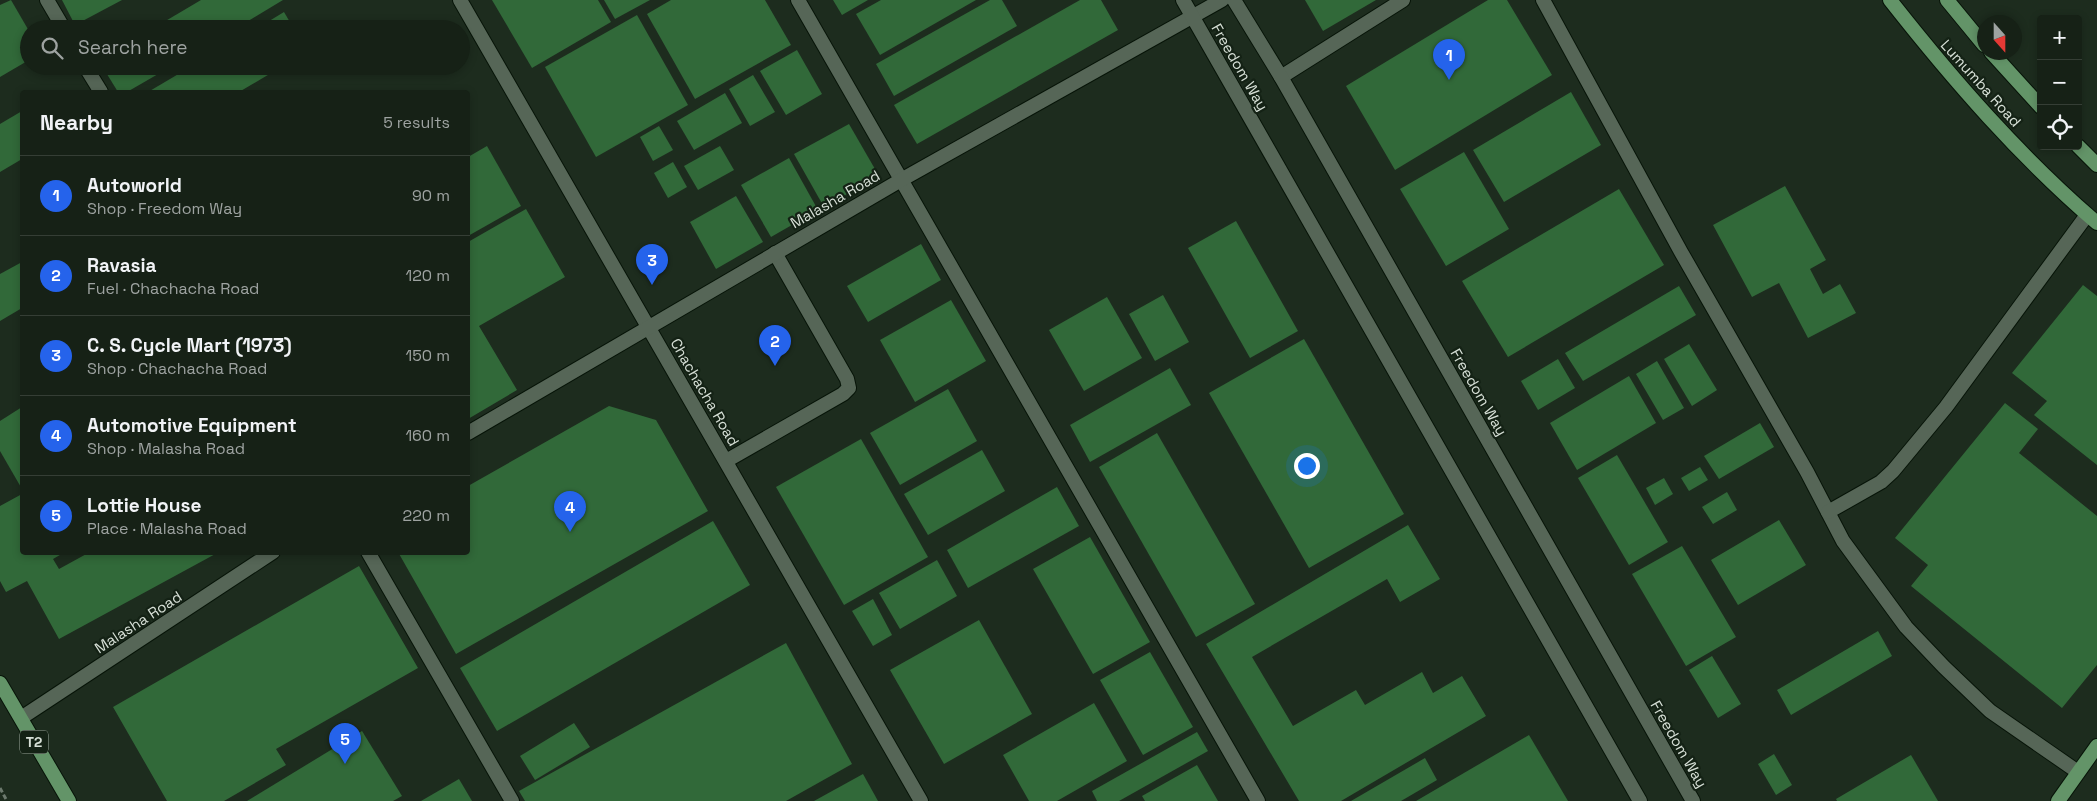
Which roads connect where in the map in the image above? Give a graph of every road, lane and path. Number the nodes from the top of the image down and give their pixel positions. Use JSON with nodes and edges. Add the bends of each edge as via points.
{"nodes":[{"id":1,"x":47,"y":0,"type":"edge"},
{"id":2,"x":460,"y":0,"type":"edge"},
{"id":3,"x":798,"y":0,"type":"edge"},
{"id":4,"x":1183,"y":0,"type":"edge"},
{"id":5,"x":1222,"y":0,"type":"edge"},
{"id":6,"x":1234,"y":0,"type":"edge"},
{"id":7,"x":1403,"y":0,"type":"edge"},
{"id":8,"x":1543,"y":0,"type":"edge"},
{"id":9,"x":1890,"y":0,"type":"edge"},
{"id":10,"x":1947,"y":0,"type":"edge"},
{"id":11,"x":1192,"y":17,"type":"junction"},
{"id":12,"x":59,"y":20,"type":"edge"},
{"id":13,"x":1977,"y":36,"type":"edge"},
{"id":14,"x":1999,"y":60,"type":"edge"},
{"id":15,"x":91,"y":75,"type":"edge"},
{"id":16,"x":1282,"y":77,"type":"junction"},
{"id":17,"x":100,"y":90,"type":"edge"},
{"id":18,"x":2039,"y":105,"type":"edge"},
{"id":19,"x":2082,"y":150,"type":"edge"},
{"id":20,"x":2097,"y":165,"type":"edge"},
{"id":21,"x":901,"y":180,"type":"junction"},
{"id":22,"x":2092,"y":219,"type":"edge"},
{"id":23,"x":775,"y":253,"type":"junction"},
{"id":24,"x":648,"y":327,"type":"junction"},
{"id":25,"x":470,"y":432,"type":"edge"},
{"id":26,"x":726,"y":461,"type":"junction"},
{"id":27,"x":1828,"y":512,"type":"junction"},
{"id":28,"x":268,"y":555,"type":"edge"},
{"id":29,"x":370,"y":555,"type":"edge"},
{"id":30,"x":0,"y":683,"type":"edge"},
{"id":31,"x":20,"y":718,"type":"junction"},
{"id":32,"x":2097,"y":746,"type":"edge"},
{"id":33,"x":2078,"y":772,"type":"junction"},
{"id":34,"x":0,"y":788,"type":"edge"},
{"id":35,"x":7,"y":801,"type":"edge"},
{"id":36,"x":68,"y":801,"type":"edge"},
{"id":37,"x":512,"y":801,"type":"edge"},
{"id":38,"x":922,"y":801,"type":"edge"},
{"id":39,"x":1258,"y":801,"type":"edge"},
{"id":40,"x":1640,"y":801,"type":"edge"},
{"id":41,"x":1693,"y":801,"type":"edge"},
{"id":42,"x":2058,"y":801,"type":"edge"}],
"edges":[{"from":1,"to":12,"type":"street"},
{"from":2,"to":24,"type":"street","name":"Chachacha Road"},
{"from":3,"to":21,"type":"street"},
{"from":4,"to":11,"type":"street","name":"Freedom Way"},
{"from":5,"to":11,"type":"street","name":"Malasha Road"},
{"from":6,"to":16,"type":"street","name":"Freedom Way"},
{"from":7,"to":16,"type":"street"},
{"from":8,"to":27,"type":"street"},
{"from":9,"to":22,"type":"main road","name":"Lumumba Road","via":[[1937,60],[2006,136]]},
{"from":10,"to":13,"type":"main road","name":"Lumumba Road"},
{"from":11,"to":21,"type":"street","name":"Malasha Road"},
{"from":11,"to":40,"type":"street","name":"Freedom Way"},
{"from":14,"to":18,"type":"main road","name":"Lumumba Road"},
{"from":15,"to":17,"type":"street"},
{"from":16,"to":41,"type":"street","name":"Freedom Way"},
{"from":19,"to":20,"type":"main road"},
{"from":21,"to":23,"type":"street","name":"Malasha Road"},
{"from":21,"to":39,"type":"street"},
{"from":22,"to":27,"type":"street","via":[[1893,470],[1881,482]]},
{"from":23,"to":24,"type":"street","name":"Malasha Road"},
{"from":23,"to":26,"type":"street","via":[[847,379],[849,388]]},
{"from":24,"to":25,"type":"street","name":"Malasha Road"},
{"from":24,"to":26,"type":"street","name":"Chachacha Road"},
{"from":26,"to":38,"type":"street","name":"Chachacha Road"},
{"from":27,"to":33,"type":"street","via":[[1843,541],[1873,584],[1906,627],[1944,667],[1990,711]]},
{"from":28,"to":31,"type":"street","name":"Malasha Road"},
{"from":29,"to":37,"type":"street"},
{"from":30,"to":31,"type":"main road","number":"T2"},
{"from":31,"to":36,"type":"main road","number":"T2"},
{"from":32,"to":33,"type":"main road"},
{"from":33,"to":42,"type":"main road"},
{"from":34,"to":35,"type":"path"}]}
